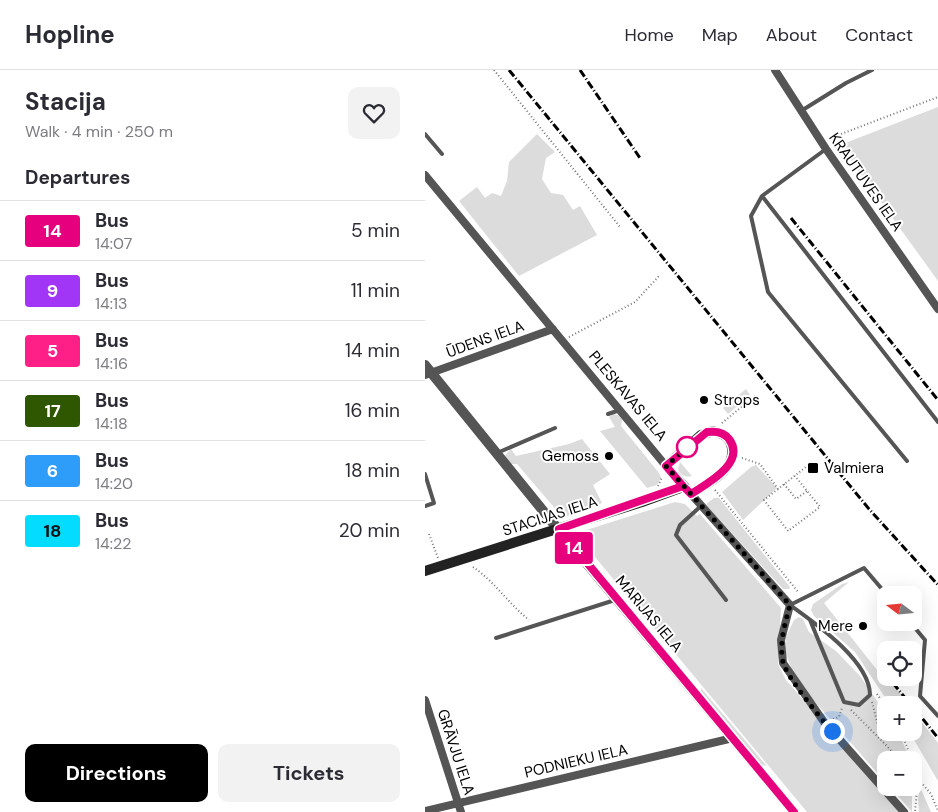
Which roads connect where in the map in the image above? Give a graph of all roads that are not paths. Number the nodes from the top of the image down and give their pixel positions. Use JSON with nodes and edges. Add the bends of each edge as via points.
{"nodes":[{"id":1,"x":775,"y":70,"type":"edge"},
{"id":2,"x":872,"y":70,"type":"edge"},
{"id":3,"x":801,"y":111,"type":"junction"},
{"id":4,"x":425,"y":134,"type":"edge"},
{"id":5,"x":826,"y":149,"type":"junction"},
{"id":6,"x":442,"y":154,"type":"dead end"},
{"id":7,"x":425,"y":175,"type":"edge"},
{"id":8,"x":762,"y":196,"type":"junction"},
{"id":9,"x":935,"y":298,"type":"edge"},
{"id":10,"x":938,"y":309,"type":"edge"},
{"id":11,"x":553,"y":329,"type":"junction"},
{"id":12,"x":427,"y":371,"type":"edge"},
{"id":13,"x":620,"y":410,"type":"junction"},
{"id":14,"x":607,"y":414,"type":"dead end"},
{"id":15,"x":938,"y":422,"type":"edge"},
{"id":16,"x":555,"y":428,"type":"dead end"},
{"id":17,"x":496,"y":453,"type":"junction"},
{"id":18,"x":907,"y":461,"type":"dead end"},
{"id":19,"x":663,"y":470,"type":"junction"},
{"id":20,"x":425,"y":474,"type":"edge"},
{"id":21,"x":687,"y":490,"type":"junction"},
{"id":22,"x":425,"y":506,"type":"edge"},
{"id":23,"x":701,"y":506,"type":"junction"},
{"id":24,"x":559,"y":529,"type":"junction"},
{"id":25,"x":425,"y":571,"type":"edge"},
{"id":26,"x":879,"y":586,"type":"edge"},
{"id":27,"x":617,"y":600,"type":"junction"},
{"id":28,"x":726,"y":600,"type":"dead end"},
{"id":29,"x":790,"y":605,"type":"junction"},
{"id":30,"x":810,"y":620,"type":"junction"},
{"id":31,"x":918,"y":631,"type":"edge"},
{"id":32,"x":496,"y":638,"type":"dead end"},
{"id":33,"x":425,"y":700,"type":"edge"},
{"id":34,"x":938,"y":716,"type":"edge"},
{"id":35,"x":733,"y":738,"type":"junction"},
{"id":36,"x":459,"y":803,"type":"junction"},
{"id":37,"x":425,"y":811,"type":"edge"},
{"id":38,"x":461,"y":812,"type":"edge"},
{"id":39,"x":794,"y":812,"type":"edge"},
{"id":40,"x":904,"y":812,"type":"edge"}],
"edges":[{"from":1,"to":3,"type":"street","name":"KRAUTUVES IELA"},
{"from":2,"to":3,"type":"lane"},
{"from":3,"to":5,"type":"street","name":"KRAUTUVES IELA"},
{"from":4,"to":6,"type":"lane"},
{"from":5,"to":8,"type":"lane"},
{"from":5,"to":9,"type":"street","name":"KRAUTUVES IELA"},
{"from":7,"to":11,"type":"street","name":"PLESKAVAS IELA"},
{"from":8,"to":15,"type":"lane"},
{"from":8,"to":18,"type":"lane","via":[[751,216],[768,292]]},
{"from":9,"to":10,"type":"street","name":"KRAUTUVES IELA"},
{"from":11,"to":12,"type":"street","name":"ŪDENS IELA"},
{"from":11,"to":13,"type":"street","name":"PLESKAVAS IELA"},
{"from":12,"to":17,"type":"street","name":"MARIJAS IELA"},
{"from":13,"to":14,"type":"lane"},
{"from":13,"to":19,"type":"street","name":"PLESKAVAS IELA"},
{"from":16,"to":17,"type":"lane"},
{"from":17,"to":24,"type":"street","name":"MARIJAS IELA"},
{"from":19,"to":21,"type":"main road","name":"PLESKAVAS IELA"},
{"from":19,"to":21,"type":"main road","name":"STACIJAS IELA","via":[[701,435],[719,432],[730,440],[732,455],[726,469],[709,482]]},
{"from":20,"to":22,"type":"lane","via":[[434,503]]},
{"from":21,"to":23,"type":"street","name":"PLESKAVAS IELA"},
{"from":21,"to":24,"type":"main road","name":"STACIJAS IELA"},
{"from":23,"to":28,"type":"lane","via":[[680,525],[676,535]]},
{"from":23,"to":29,"type":"street","name":"PLESKAVAS IELA"},
{"from":24,"to":25,"type":"main road","name":"STACIJAS IELA"},
{"from":24,"to":27,"type":"street","name":"MARIJAS IELA"},
{"from":26,"to":29,"type":"lane","via":[[864,568]]},
{"from":27,"to":32,"type":"lane"},
{"from":27,"to":35,"type":"street","name":"MARIJAS IELA"},
{"from":29,"to":30,"type":"lane"},
{"from":29,"to":40,"type":"street","via":[[781,640],[783,664],[824,722]]},
{"from":30,"to":30,"type":"lane","via":[[850,654],[870,685],[870,694],[859,705],[844,702]]},
{"from":31,"to":34,"type":"lane","via":[[925,640],[920,696]]},
{"from":33,"to":36,"type":"street","name":"GRĀVJU IELA"},
{"from":35,"to":36,"type":"street","name":"PODNIEKU IELA"},
{"from":35,"to":39,"type":"street","name":"MARIJAS IELA"},
{"from":36,"to":37,"type":"street","name":"PODNIEKU IELA"},
{"from":36,"to":38,"type":"street","name":"GRĀVJU IELA"}]}
